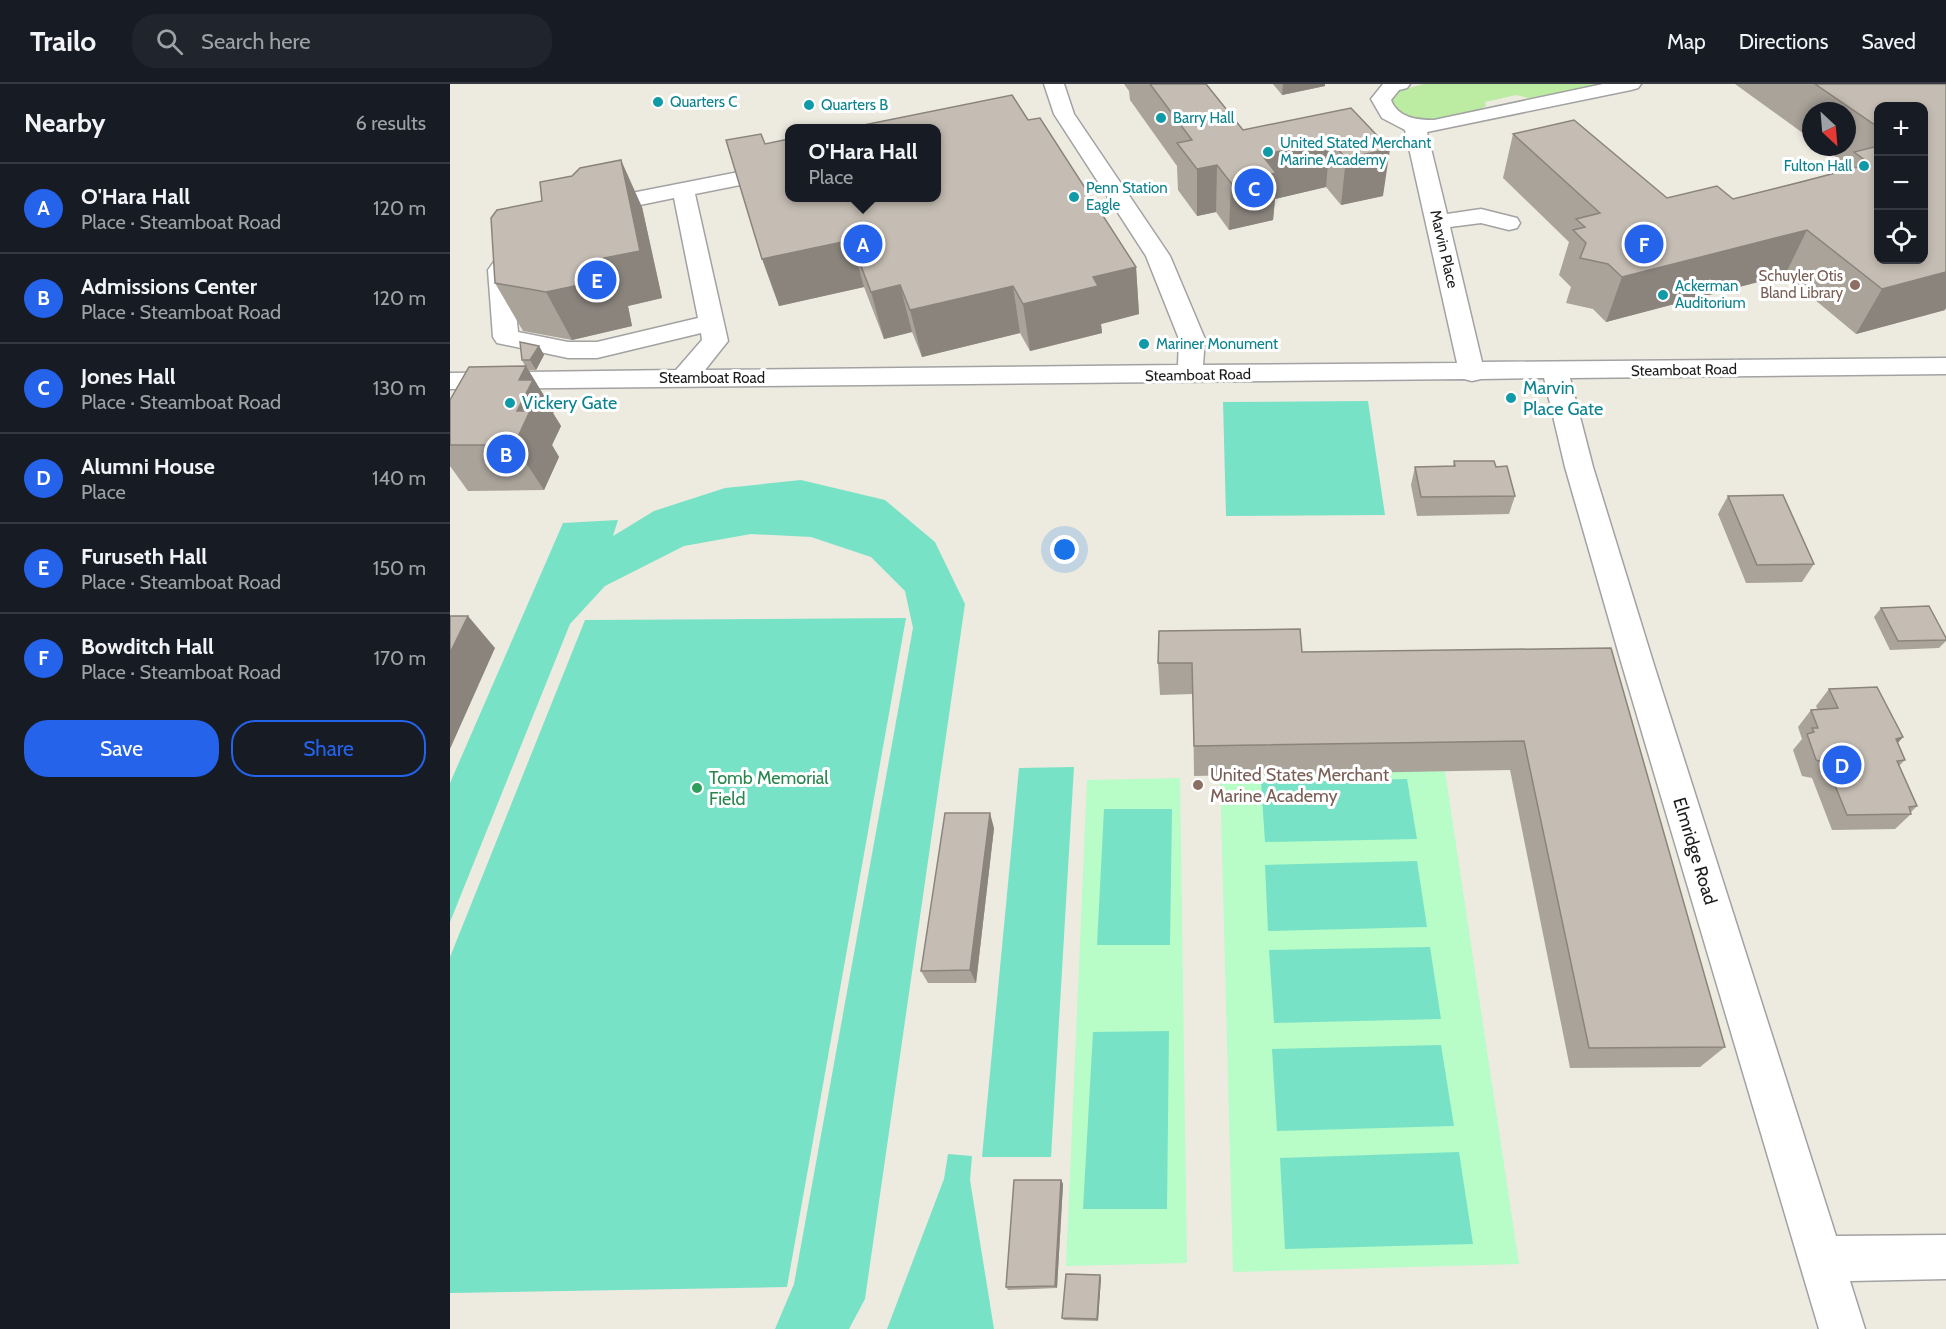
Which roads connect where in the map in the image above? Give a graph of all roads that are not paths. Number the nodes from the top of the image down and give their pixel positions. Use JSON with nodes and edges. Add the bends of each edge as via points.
{"nodes":[{"id":1,"x":1054,"y":84,"type":"edge"},
{"id":2,"x":1400,"y":84,"type":"edge"},
{"id":3,"x":1631,"y":84,"type":"edge"},
{"id":4,"x":1064,"y":114,"type":"junction"},
{"id":5,"x":1041,"y":118,"type":"edge"},
{"id":6,"x":1415,"y":126,"type":"junction"},
{"id":7,"x":785,"y":169,"type":"edge"},
{"id":8,"x":684,"y":190,"type":"junction"},
{"id":9,"x":574,"y":211,"type":"edge"},
{"id":10,"x":1437,"y":222,"type":"junction"},
{"id":11,"x":1509,"y":223,"type":"dead end"},
{"id":12,"x":525,"y":233,"type":"edge"},
{"id":13,"x":711,"y":323,"type":"junction"},
{"id":14,"x":1946,"y":366,"type":"edge"},
{"id":15,"x":1555,"y":372,"type":"junction"},
{"id":16,"x":1472,"y":373,"type":"junction"},
{"id":17,"x":1190,"y":375,"type":"junction"},
{"id":18,"x":684,"y":378,"type":"junction"},
{"id":19,"x":450,"y":382,"type":"edge"},
{"id":20,"x":1946,"y":1257,"type":"edge"},
{"id":21,"x":1821,"y":1259,"type":"junction"},
{"id":22,"x":1842,"y":1329,"type":"edge"}],
"edges":[{"from":1,"to":4,"type":"street"},
{"from":2,"to":6,"type":"street","via":[[1381,99],[1384,110]]},
{"from":3,"to":6,"type":"street","via":[[1434,126]]},
{"from":4,"to":5,"type":"street"},
{"from":4,"to":17,"type":"street","via":[[1158,256],[1192,339]]},
{"from":6,"to":10,"type":"street","name":"Marvin Place"},
{"from":7,"to":8,"type":"street"},
{"from":8,"to":9,"type":"street"},
{"from":8,"to":13,"type":"street"},
{"from":10,"to":11,"type":"street","via":[[1481,216]]},
{"from":10,"to":16,"type":"street","name":"Marvin Place"},
{"from":12,"to":13,"type":"street","via":[[500,270],[507,337],[568,350],[597,350]]},
{"from":13,"to":18,"type":"street","via":[[715,341]]},
{"from":14,"to":15,"type":"street","name":"Steamboat Road"},
{"from":15,"to":16,"type":"street","name":"Steamboat Road"},
{"from":15,"to":21,"type":"street","name":"Elmridge Road","via":[[1638,665]]},
{"from":16,"to":17,"type":"street","name":"Steamboat Road"},
{"from":17,"to":18,"type":"street","name":"Steamboat Road"},
{"from":18,"to":19,"type":"street","name":"Steamboat Road"},
{"from":20,"to":21,"type":"street"},
{"from":21,"to":22,"type":"street","name":"Elmridge Road"}]}
